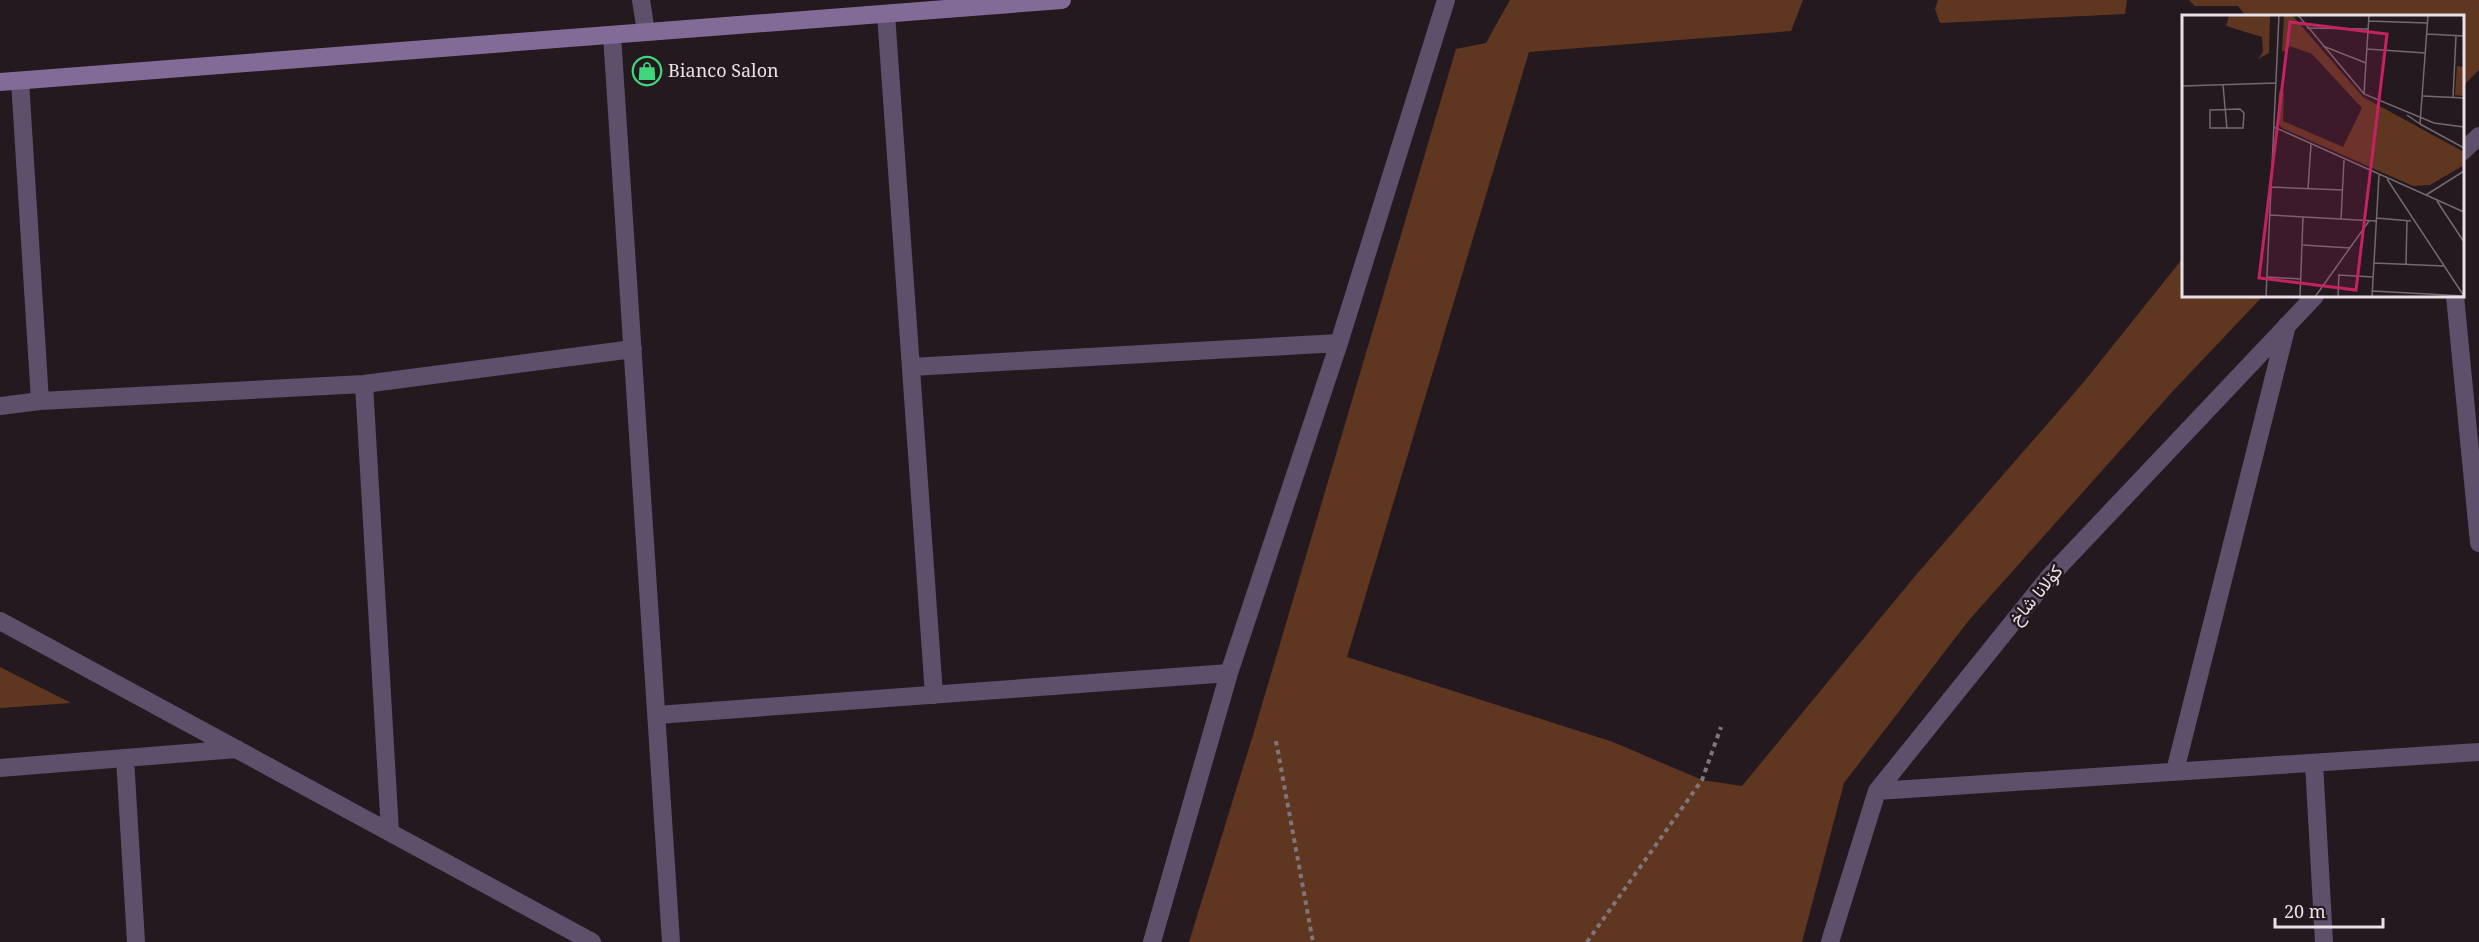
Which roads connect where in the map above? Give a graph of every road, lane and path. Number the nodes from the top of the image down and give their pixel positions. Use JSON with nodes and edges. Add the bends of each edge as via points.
{"nodes":[{"id":1,"x":641,"y":0,"type":"edge"},
{"id":2,"x":1062,"y":0,"type":"edge"},
{"id":3,"x":1446,"y":0,"type":"edge"},
{"id":4,"x":886,"y":14,"type":"junction"},
{"id":5,"x":646,"y":32,"type":"junction"},
{"id":6,"x":612,"y":35,"type":"junction"},
{"id":7,"x":20,"y":81,"type":"junction"},
{"id":8,"x":0,"y":82,"type":"edge"},
{"id":9,"x":2479,"y":136,"type":"edge"},
{"id":10,"x":2464,"y":151,"type":"edge"},
{"id":11,"x":2314,"y":297,"type":"edge"},
{"id":12,"x":2455,"y":297,"type":"edge"},
{"id":13,"x":2288,"y":321,"type":"junction"},
{"id":14,"x":1340,"y":343,"type":"junction"},
{"id":15,"x":633,"y":349,"type":"junction"},
{"id":16,"x":911,"y":368,"type":"junction"},
{"id":17,"x":364,"y":384,"type":"junction"},
{"id":18,"x":40,"y":401,"type":"junction"},
{"id":19,"x":0,"y":406,"type":"edge"},
{"id":20,"x":2479,"y":543,"type":"edge"},
{"id":21,"x":0,"y":621,"type":"edge"},
{"id":22,"x":1229,"y":673,"type":"junction"},
{"id":23,"x":934,"y":695,"type":"junction"},
{"id":24,"x":657,"y":715,"type":"junction"},
{"id":25,"x":1721,"y":727,"type":"dead end"},
{"id":26,"x":1276,"y":741,"type":"dead end"},
{"id":27,"x":238,"y":749,"type":"junction"},
{"id":28,"x":2479,"y":752,"type":"edge"},
{"id":29,"x":124,"y":758,"type":"junction"},
{"id":30,"x":2314,"y":763,"type":"junction"},
{"id":31,"x":0,"y":768,"type":"edge"},
{"id":32,"x":2175,"y":771,"type":"junction"},
{"id":33,"x":1877,"y":791,"type":"junction"},
{"id":34,"x":390,"y":832,"type":"junction"},
{"id":35,"x":136,"y":942,"type":"edge"},
{"id":36,"x":592,"y":942,"type":"edge"},
{"id":37,"x":671,"y":942,"type":"edge"},
{"id":38,"x":1152,"y":942,"type":"edge"},
{"id":39,"x":1313,"y":942,"type":"edge"},
{"id":40,"x":1587,"y":942,"type":"edge"},
{"id":41,"x":1830,"y":942,"type":"edge"},
{"id":42,"x":2324,"y":942,"type":"edge"}],
"edges":[{"from":1,"to":5,"type":"street"},
{"from":2,"to":4,"type":"street"},
{"from":3,"to":14,"type":"street"},
{"from":4,"to":5,"type":"street"},
{"from":4,"to":16,"type":"street"},
{"from":5,"to":6,"type":"street"},
{"from":6,"to":7,"type":"street"},
{"from":6,"to":15,"type":"street"},
{"from":7,"to":8,"type":"street"},
{"from":7,"to":18,"type":"street"},
{"from":9,"to":10,"type":"street"},
{"from":11,"to":13,"type":"street","name":"کۆلانا شاخ"},
{"from":12,"to":20,"type":"street"},
{"from":13,"to":32,"type":"street"},
{"from":13,"to":33,"type":"street","name":"کۆلانا شاخ","via":[[2050,576]]},
{"from":14,"to":16,"type":"street"},
{"from":14,"to":22,"type":"street"},
{"from":15,"to":17,"type":"street"},
{"from":15,"to":24,"type":"street"},
{"from":16,"to":23,"type":"street"},
{"from":17,"to":18,"type":"street"},
{"from":17,"to":34,"type":"street"},
{"from":18,"to":19,"type":"street"},
{"from":21,"to":27,"type":"street"},
{"from":22,"to":23,"type":"street"},
{"from":22,"to":38,"type":"street"},
{"from":23,"to":24,"type":"street"},
{"from":24,"to":37,"type":"street"},
{"from":25,"to":40,"type":"path","via":[[1702,780]]},
{"from":26,"to":39,"type":"path"},
{"from":27,"to":29,"type":"street"},
{"from":27,"to":34,"type":"street"},
{"from":28,"to":30,"type":"street"},
{"from":29,"to":31,"type":"street"},
{"from":29,"to":35,"type":"street"},
{"from":30,"to":32,"type":"street"},
{"from":30,"to":42,"type":"street"},
{"from":32,"to":33,"type":"street"},
{"from":33,"to":41,"type":"street","name":"کۆلانا شاخ"},
{"from":34,"to":36,"type":"street"}]}
